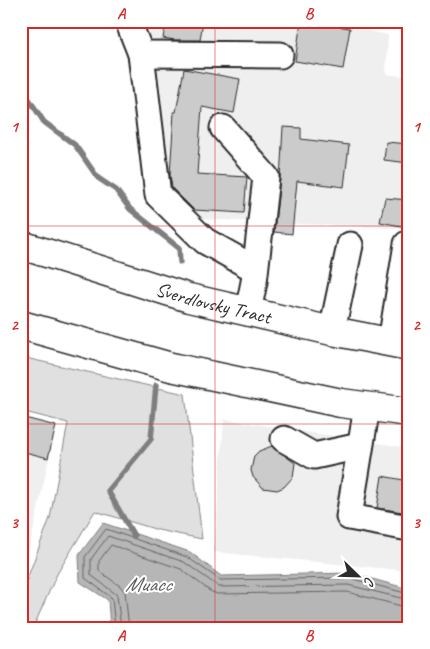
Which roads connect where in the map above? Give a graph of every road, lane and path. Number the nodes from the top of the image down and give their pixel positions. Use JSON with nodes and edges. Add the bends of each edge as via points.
{"nodes":[{"id":1,"x":128,"y":21,"type":"edge"},
{"id":2,"x":140,"y":54,"type":"junction"},
{"id":3,"x":280,"y":55,"type":"dead end"},
{"id":4,"x":223,"y":128,"type":"dead end"},
{"id":5,"x":407,"y":244,"type":"dead end"},
{"id":6,"x":21,"y":245,"type":"edge"},
{"id":7,"x":350,"y":245,"type":"dead end"},
{"id":8,"x":255,"y":269,"type":"junction"},
{"id":9,"x":248,"y":312,"type":"junction"},
{"id":10,"x":21,"y":325,"type":"edge"},
{"id":11,"x":332,"y":331,"type":"junction"},
{"id":12,"x":400,"y":344,"type":"edge"},
{"id":13,"x":367,"y":407,"type":"junction"},
{"id":14,"x":409,"y":412,"type":"edge"},
{"id":15,"x":284,"y":439,"type":"dead end"},
{"id":16,"x":360,"y":446,"type":"junction"},
{"id":17,"x":409,"y":528,"type":"edge"}],
"edges":[{"from":1,"to":2,"type":"lane"},
{"from":2,"to":3,"type":"lane"},
{"from":2,"to":8,"type":"lane","via":[[158,195],[205,241]]},
{"from":4,"to":8,"type":"lane","via":[[266,177]]},
{"from":5,"to":12,"type":"lane"},
{"from":6,"to":9,"type":"main road","name":"Sverdlovsky Tract","via":[[189,298]]},
{"from":7,"to":11,"type":"lane"},
{"from":8,"to":9,"type":"lane"},
{"from":9,"to":11,"type":"main road","name":"Sverdlovsky Tract"},
{"from":10,"to":13,"type":"main road","via":[[171,367]]},
{"from":11,"to":12,"type":"main road","name":"Sverdlovsky Tract"},
{"from":13,"to":14,"type":"main road"},
{"from":13,"to":16,"type":"lane"},
{"from":15,"to":16,"type":"lane","via":[[314,456]]},
{"from":16,"to":17,"type":"lane","via":[[349,517]]}]}
